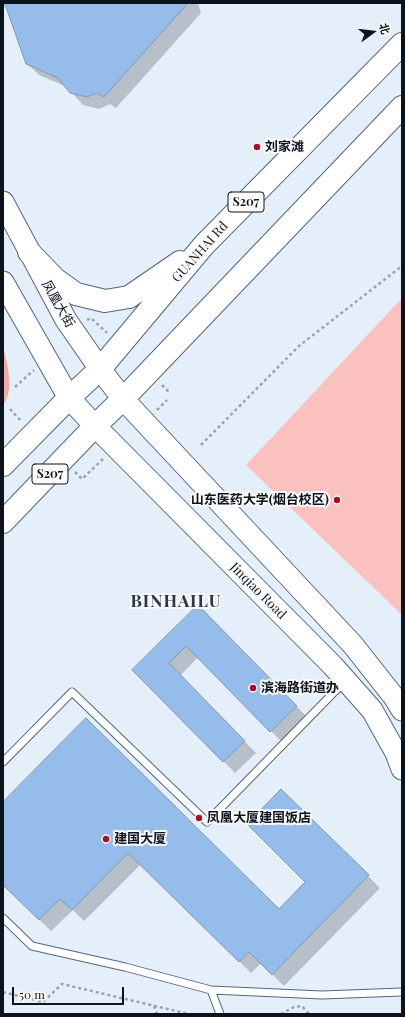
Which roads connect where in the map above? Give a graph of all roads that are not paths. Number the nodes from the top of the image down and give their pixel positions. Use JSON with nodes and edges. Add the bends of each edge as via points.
{"nodes":[{"id":1,"x":402,"y":44,"type":"edge"},
{"id":2,"x":402,"y":107,"type":"edge"},
{"id":3,"x":3,"y":202,"type":"edge"},
{"id":4,"x":204,"y":245,"type":"junction"},
{"id":5,"x":29,"y":252,"type":"junction"},
{"id":6,"x":3,"y":282,"type":"edge"},
{"id":7,"x":100,"y":369,"type":"junction"},
{"id":8,"x":69,"y":398,"type":"junction"},
{"id":9,"x":123,"y":399,"type":"junction"},
{"id":10,"x":95,"y":426,"type":"junction"},
{"id":11,"x":3,"y":465,"type":"edge"},
{"id":12,"x":3,"y":522,"type":"edge"},
{"id":13,"x":345,"y":680,"type":"junction"},
{"id":14,"x":402,"y":710,"type":"edge"},
{"id":15,"x":3,"y":762,"type":"edge"},
{"id":16,"x":402,"y":769,"type":"edge"},
{"id":17,"x":3,"y":918,"type":"edge"},
{"id":18,"x":211,"y":990,"type":"junction"},
{"id":19,"x":402,"y":992,"type":"edge"},
{"id":20,"x":220,"y":1014,"type":"edge"}],
"edges":[{"from":1,"to":4,"type":"main road","name":"GUANHAI Rd","number":"S207"},
{"from":2,"to":9,"type":"main road","number":"S207"},
{"from":3,"to":5,"type":"street","name":"凤凰大街"},
{"from":4,"to":5,"type":"main road","via":[[129,297],[105,301],[76,294],[55,279]]},
{"from":4,"to":7,"type":"main road","name":"GUANHAI Rd","number":"S207"},
{"from":5,"to":7,"type":"street","name":"凤凰大街","via":[[66,320]]},
{"from":6,"to":8,"type":"street"},
{"from":7,"to":8,"type":"main road","name":"GUANHAI Rd","number":"S207"},
{"from":7,"to":9,"type":"street","name":"凤凰大街"},
{"from":8,"to":10,"type":"street"},
{"from":8,"to":11,"type":"main road","name":"GUANHAI Rd","number":"S207"},
{"from":9,"to":10,"type":"main road","number":"S207"},
{"from":9,"to":14,"type":"street","via":[[353,645]]},
{"from":10,"to":12,"type":"main road","number":"S207"},
{"from":10,"to":13,"type":"street","name":"Jinqiao Road"},
{"from":13,"to":15,"type":"lane","via":[[206,822],[72,692]]},
{"from":13,"to":16,"type":"street","name":"Jinqiao Road","via":[[372,710]]},
{"from":17,"to":18,"type":"lane","via":[[32,946]]},
{"from":18,"to":19,"type":"lane","via":[[322,995]]},
{"from":18,"to":20,"type":"lane"}]}
